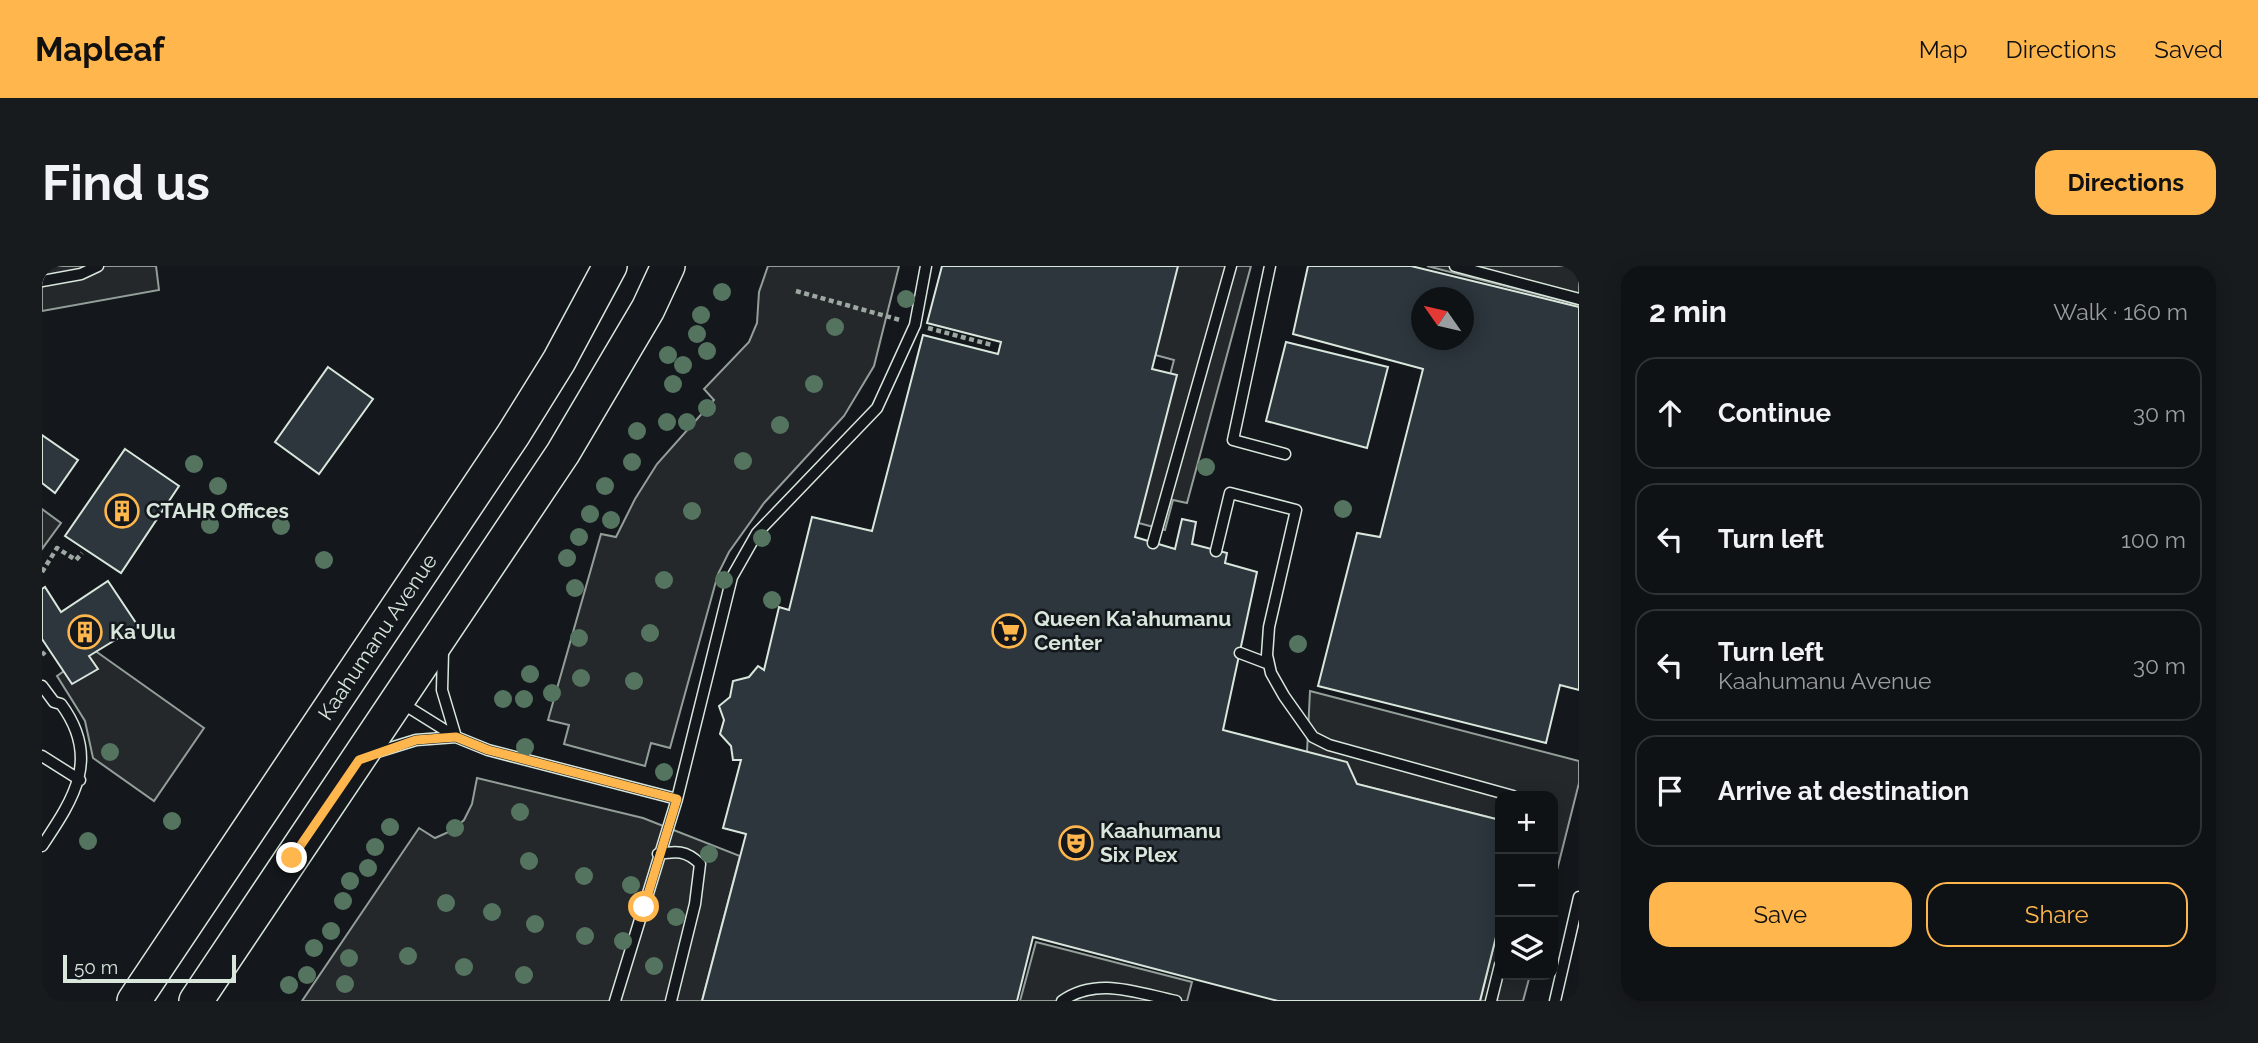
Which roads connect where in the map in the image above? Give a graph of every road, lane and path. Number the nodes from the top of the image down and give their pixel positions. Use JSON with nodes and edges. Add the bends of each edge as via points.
{"nodes":[{"id":1,"x":98,"y":266,"type":"edge"},
{"id":2,"x":610,"y":266,"type":"edge"},
{"id":3,"x":668,"y":266,"type":"edge"},
{"id":4,"x":926,"y":266,"type":"edge"},
{"id":5,"x":1231,"y":266,"type":"edge"},
{"id":6,"x":1270,"y":266,"type":"edge"},
{"id":7,"x":1455,"y":266,"type":"edge"},
{"id":8,"x":42,"y":281,"type":"edge"},
{"id":9,"x":796,"y":291,"type":"dead end"},
{"id":10,"x":1579,"y":299,"type":"edge"},
{"id":11,"x":915,"y":325,"type":"junction"},
{"id":12,"x":992,"y":345,"type":"dead end"},
{"id":13,"x":1285,"y":454,"type":"dead end"},
{"id":14,"x":1153,"y":543,"type":"dead end"},
{"id":15,"x":1216,"y":551,"type":"dead end"},
{"id":16,"x":82,"y":554,"type":"dead end"},
{"id":17,"x":42,"y":572,"type":"edge"},
{"id":18,"x":450,"y":625,"type":"junction"},
{"id":19,"x":1240,"y":653,"type":"dead end"},
{"id":20,"x":1269,"y":664,"type":"junction"},
{"id":21,"x":355,"y":673,"type":"junction"},
{"id":22,"x":42,"y":686,"type":"edge"},
{"id":23,"x":399,"y":701,"type":"junction"},
{"id":24,"x":456,"y":737,"type":"junction"},
{"id":25,"x":42,"y":756,"type":"edge"},
{"id":26,"x":359,"y":760,"type":"junction"},
{"id":27,"x":80,"y":780,"type":"junction"},
{"id":28,"x":1495,"y":791,"type":"edge"},
{"id":29,"x":677,"y":799,"type":"junction"},
{"id":30,"x":42,"y":846,"type":"edge"},
{"id":31,"x":658,"y":854,"type":"junction"},
{"id":32,"x":1579,"y":897,"type":"edge"},
{"id":33,"x":1496,"y":980,"type":"edge"},
{"id":34,"x":134,"y":1001,"type":"edge"},
{"id":35,"x":196,"y":1001,"type":"edge"},
{"id":36,"x":615,"y":1001,"type":"edge"},
{"id":37,"x":671,"y":1001,"type":"edge"},
{"id":38,"x":1062,"y":1001,"type":"edge"},
{"id":39,"x":1176,"y":1001,"type":"edge"},
{"id":40,"x":1491,"y":1001,"type":"edge"},
{"id":41,"x":1555,"y":1001,"type":"edge"}],
"edges":[{"from":1,"to":8,"type":"lane"},
{"from":2,"to":21,"type":"main road","name":"Kaahumanu Avenue","via":[[513,435]]},
{"from":3,"to":18,"type":"main road","via":[[648,309],[563,453]]},
{"from":4,"to":11,"type":"lane"},
{"from":5,"to":14,"type":"lane"},
{"from":6,"to":13,"type":"lane","via":[[1233,440]]},
{"from":7,"to":10,"type":"lane"},
{"from":9,"to":11,"type":"path"},
{"from":11,"to":12,"type":"path"},
{"from":11,"to":29,"type":"lane","via":[[871,416],[757,533],[738,561]]},
{"from":15,"to":20,"type":"lane","via":[[1230,493],[1296,510],[1267,636]]},
{"from":16,"to":17,"type":"path","via":[[76,560],[57,548]]},
{"from":18,"to":23,"type":"main road"},
{"from":18,"to":24,"type":"lane","via":[[442,657],[442,690]]},
{"from":19,"to":20,"type":"lane"},
{"from":20,"to":28,"type":"lane","via":[[1284,696],[1313,737]]},
{"from":21,"to":23,"type":"main road"},
{"from":21,"to":34,"type":"main road","name":"Kaahumanu Avenue"},
{"from":22,"to":27,"type":"lane","via":[[72,722],[79,742]]},
{"from":23,"to":24,"type":"lane"},
{"from":23,"to":26,"type":"main road"},
{"from":24,"to":26,"type":"lane","via":[[409,742]]},
{"from":24,"to":29,"type":"lane","via":[[488,750]]},
{"from":25,"to":27,"type":"lane"},
{"from":26,"to":35,"type":"main road"},
{"from":27,"to":30,"type":"lane"},
{"from":29,"to":31,"type":"lane"},
{"from":31,"to":36,"type":"lane"},
{"from":31,"to":37,"type":"lane","via":[[677,851],[700,864]]},
{"from":32,"to":41,"type":"lane"},
{"from":33,"to":40,"type":"lane"},
{"from":38,"to":39,"type":"lane","via":[[1082,990],[1105,986]]}]}
